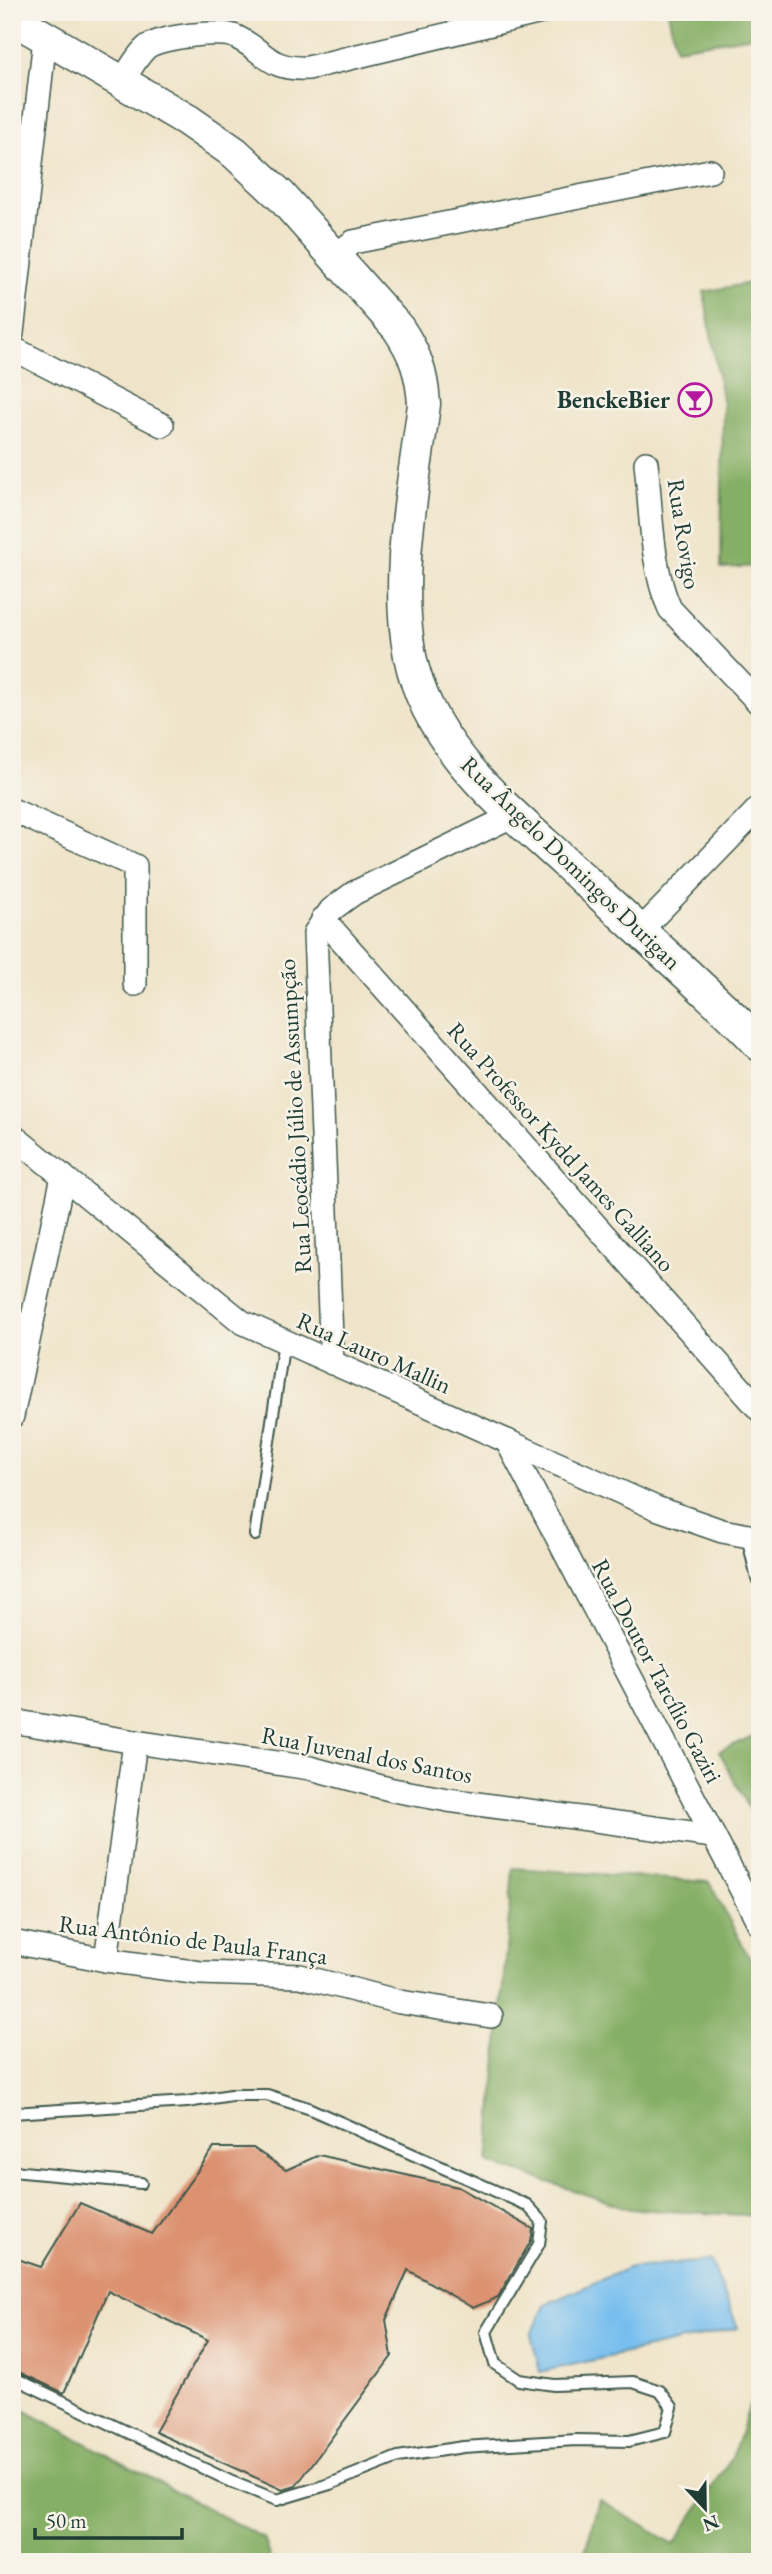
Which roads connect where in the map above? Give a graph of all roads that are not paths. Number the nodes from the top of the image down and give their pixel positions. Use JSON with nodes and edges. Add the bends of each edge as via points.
{"nodes":[{"id":1,"x":541,"y":12,"type":"edge"},
{"id":2,"x":12,"y":18,"type":"edge"},
{"id":3,"x":45,"y":38,"type":"junction"},
{"id":4,"x":121,"y":82,"type":"junction"},
{"id":5,"x":710,"y":171,"type":"dead end"},
{"id":6,"x":335,"y":255,"type":"junction"},
{"id":7,"x":12,"y":333,"type":"edge"},
{"id":8,"x":12,"y":348,"type":"edge"},
{"id":9,"x":162,"y":425,"type":"dead end"},
{"id":10,"x":646,"y":463,"type":"dead end"},
{"id":11,"x":760,"y":704,"type":"edge"},
{"id":12,"x":760,"y":807,"type":"edge"},
{"id":13,"x":12,"y":810,"type":"edge"},
{"id":14,"x":514,"y":815,"type":"junction"},
{"id":15,"x":323,"y":919,"type":"junction"},
{"id":16,"x":640,"y":931,"type":"junction"},
{"id":17,"x":135,"y":984,"type":"dead end"},
{"id":18,"x":760,"y":1045,"type":"edge"},
{"id":19,"x":12,"y":1135,"type":"edge"},
{"id":20,"x":63,"y":1175,"type":"junction"},
{"id":21,"x":284,"y":1341,"type":"junction"},
{"id":22,"x":332,"y":1363,"type":"junction"},
{"id":23,"x":760,"y":1410,"type":"edge"},
{"id":24,"x":12,"y":1416,"type":"edge"},
{"id":25,"x":507,"y":1441,"type":"junction"},
{"id":26,"x":255,"y":1535,"type":"dead end"},
{"id":27,"x":753,"y":1537,"type":"edge"},
{"id":28,"x":760,"y":1581,"type":"edge"},
{"id":29,"x":12,"y":1721,"type":"edge"},
{"id":30,"x":135,"y":1742,"type":"junction"},
{"id":31,"x":713,"y":1836,"type":"junction"},
{"id":32,"x":760,"y":1925,"type":"edge"},
{"id":33,"x":12,"y":1941,"type":"edge"},
{"id":34,"x":106,"y":1959,"type":"junction"},
{"id":35,"x":491,"y":2016,"type":"dead end"},
{"id":36,"x":12,"y":2113,"type":"edge"},
{"id":37,"x":12,"y":2171,"type":"edge"},
{"id":38,"x":141,"y":2183,"type":"dead end"},
{"id":39,"x":12,"y":2377,"type":"edge"}],
"edges":[{"from":1,"to":4,"type":"street","via":[[308,68],[274,64],[238,37],[219,32],[147,47]]},
{"from":2,"to":3,"type":"street","name":"Rua Ângelo Domingos Durigan"},
{"from":3,"to":4,"type":"street","name":"Rua Ângelo Domingos Durigan"},
{"from":3,"to":7,"type":"street"},
{"from":4,"to":6,"type":"street","name":"Rua Ângelo Domingos Durigan","via":[[235,153]]},
{"from":5,"to":6,"type":"street","via":[[353,242]]},
{"from":6,"to":14,"type":"street","name":"Rua Ângelo Domingos Durigan","via":[[405,337],[423,382],[405,583],[410,656],[417,684],[444,738]]},
{"from":8,"to":9,"type":"street"},
{"from":10,"to":11,"type":"street","name":"Rua Rovigo","via":[[659,573],[667,601],[680,621]]},
{"from":12,"to":16,"type":"street"},
{"from":13,"to":17,"type":"street","via":[[135,866]]},
{"from":14,"to":15,"type":"street","via":[[354,892]]},
{"from":14,"to":16,"type":"street","name":"Rua Ângelo Domingos Durigan"},
{"from":15,"to":22,"type":"street","name":"Rua Leocádio Júlio de Assumpção","via":[[314,946]]},
{"from":15,"to":23,"type":"street","name":"Rua Professor Kydd James Galliano"},
{"from":16,"to":18,"type":"street","name":"Rua Ângelo Domingos Durigan"},
{"from":19,"to":20,"type":"street","name":"Rua Lauro Mallin"},
{"from":20,"to":21,"type":"street","name":"Rua Lauro Mallin","via":[[228,1312]]},
{"from":20,"to":24,"type":"street"},
{"from":21,"to":22,"type":"street","name":"Rua Lauro Mallin"},
{"from":21,"to":26,"type":"lane"},
{"from":22,"to":25,"type":"street","name":"Rua Lauro Mallin"},
{"from":25,"to":27,"type":"street","name":"Rua Lauro Mallin","via":[[656,1508]]},
{"from":25,"to":31,"type":"street","name":"Rua Doutor Tarcílio Gaziri"},
{"from":27,"to":28,"type":"lane"},
{"from":29,"to":30,"type":"street","name":"Rua Juvenal dos Santos"},
{"from":30,"to":31,"type":"street","name":"Rua Juvenal dos Santos","via":[[310,1768],[448,1800]]},
{"from":30,"to":34,"type":"street"},
{"from":31,"to":32,"type":"street","name":"Rua Doutor Tarcílio Gaziri"},
{"from":33,"to":34,"type":"street","name":"Rua Antônio de Paula França"},
{"from":34,"to":35,"type":"street","name":"Rua Antônio de Paula França","via":[[218,1975],[300,1976],[400,2002]]},
{"from":36,"to":39,"type":"lane","via":[[267,2095],[308,2108],[503,2194],[527,2205],[542,2221],[539,2244],[486,2332],[495,2364],[519,2380],[554,2385],[633,2382],[660,2391],[672,2407],[665,2431],[629,2441],[463,2447],[398,2458],[277,2500]]},
{"from":37,"to":38,"type":"lane"}]}
